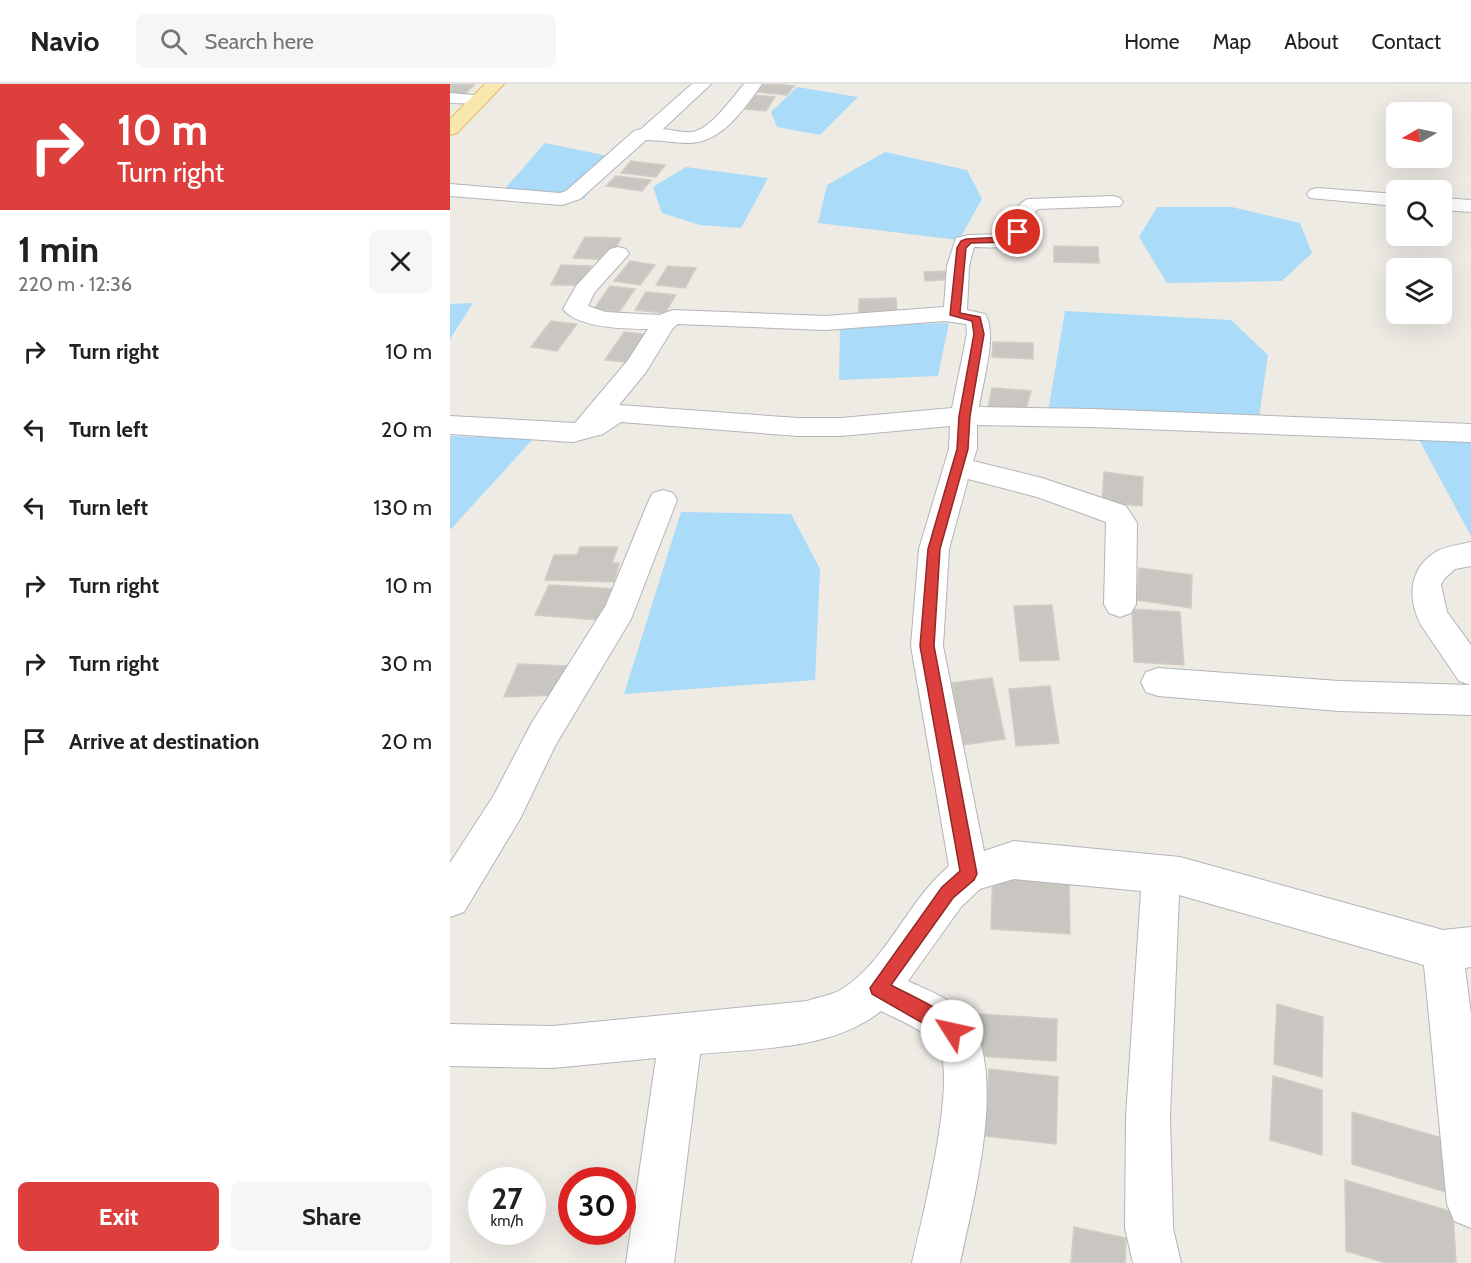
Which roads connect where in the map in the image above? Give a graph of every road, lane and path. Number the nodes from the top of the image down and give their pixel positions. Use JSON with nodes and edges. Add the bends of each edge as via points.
{"nodes":[{"id":1,"x":495,"y":84,"type":"edge"},
{"id":2,"x":702,"y":84,"type":"edge"},
{"id":3,"x":753,"y":84,"type":"edge"},
{"id":4,"x":450,"y":98,"type":"edge"},
{"id":5,"x":479,"y":100,"type":"junction"},
{"id":6,"x":450,"y":129,"type":"edge"},
{"id":7,"x":647,"y":134,"type":"junction"},
{"id":8,"x":450,"y":190,"type":"edge"},
{"id":9,"x":1317,"y":194,"type":"dead end"},
{"id":10,"x":1386,"y":199,"type":"edge"},
{"id":11,"x":1113,"y":202,"type":"dead end"},
{"id":12,"x":1452,"y":205,"type":"edge"},
{"id":13,"x":1471,"y":206,"type":"edge"},
{"id":14,"x":618,"y":254,"type":"dead end"},
{"id":15,"x":955,"y":315,"type":"junction"},
{"id":16,"x":664,"y":323,"type":"junction"},
{"id":17,"x":964,"y":416,"type":"junction"},
{"id":18,"x":450,"y":425,"type":"edge"},
{"id":19,"x":583,"y":430,"type":"junction"},
{"id":20,"x":1471,"y":433,"type":"edge"},
{"id":21,"x":958,"y":467,"type":"junction"},
{"id":22,"x":663,"y":501,"type":"dead end"},
{"id":23,"x":1471,"y":554,"type":"edge"},
{"id":24,"x":1120,"y":604,"type":"dead end"},
{"id":25,"x":1471,"y":671,"type":"edge"},
{"id":26,"x":1158,"y":682,"type":"dead end"},
{"id":27,"x":1471,"y":700,"type":"edge"},
{"id":28,"x":969,"y":874,"type":"junction"},
{"id":29,"x":1161,"y":874,"type":"junction"},
{"id":30,"x":450,"y":897,"type":"edge"},
{"id":31,"x":1457,"y":949,"type":"edge"},
{"id":32,"x":878,"y":988,"type":"junction"},
{"id":33,"x":681,"y":1034,"type":"junction"},
{"id":34,"x":450,"y":1045,"type":"edge"},
{"id":35,"x":1471,"y":1204,"type":"edge"},
{"id":36,"x":650,"y":1263,"type":"edge"},
{"id":37,"x":936,"y":1263,"type":"edge"},
{"id":38,"x":1157,"y":1263,"type":"edge"}],
"edges":[{"from":1,"to":5,"type":"main road"},
{"from":2,"to":7,"type":"street"},
{"from":3,"to":7,"type":"street","via":[[706,135],[690,138]]},
{"from":4,"to":5,"type":"street"},
{"from":5,"to":6,"type":"main road"},
{"from":7,"to":8,"type":"street","via":[[626,147],[579,191],[562,199]]},
{"from":9,"to":10,"type":"street"},
{"from":11,"to":15,"type":"street","via":[[1035,203],[1024,210],[1014,237],[1009,240],[964,243],[958,266]]},
{"from":12,"to":13,"type":"street"},
{"from":14,"to":16,"type":"street","via":[[584,291],[575,309],[596,317]]},
{"from":15,"to":16,"type":"street","via":[[825,323],[683,315]]},
{"from":15,"to":17,"type":"street","via":[[976,319],[979,334]]},
{"from":16,"to":19,"type":"street","via":[[637,366]]},
{"from":17,"to":19,"type":"street","via":[[841,428],[621,413]]},
{"from":17,"to":20,"type":"street"},
{"from":17,"to":21,"type":"street"},
{"from":18,"to":19,"type":"street","via":[[573,433]]},
{"from":21,"to":24,"type":"street","via":[[1042,488],[1116,514],[1122,523]]},
{"from":21,"to":28,"type":"street","via":[[934,549],[927,646]]},
{"from":22,"to":30,"type":"street","via":[[620,610],[543,735],[507,807]]},
{"from":23,"to":25,"type":"street","via":[[1446,560],[1432,572],[1426,585],[1432,616]]},
{"from":26,"to":27,"type":"street","via":[[1339,696]]},
{"from":28,"to":29,"type":"street","via":[[1014,860]]},
{"from":28,"to":32,"type":"street","via":[[947,892]]},
{"from":29,"to":31,"type":"street"},
{"from":29,"to":38,"type":"street","via":[[1148,1116],[1149,1228]]},
{"from":31,"to":35,"type":"street"},
{"from":32,"to":33,"type":"street","via":[[852,1008],[807,1022]]},
{"from":32,"to":37,"type":"street","via":[[931,1016],[952,1031],[961,1046],[966,1079],[965,1114]]},
{"from":33,"to":34,"type":"street","via":[[553,1047]]},
{"from":33,"to":36,"type":"street"}]}
